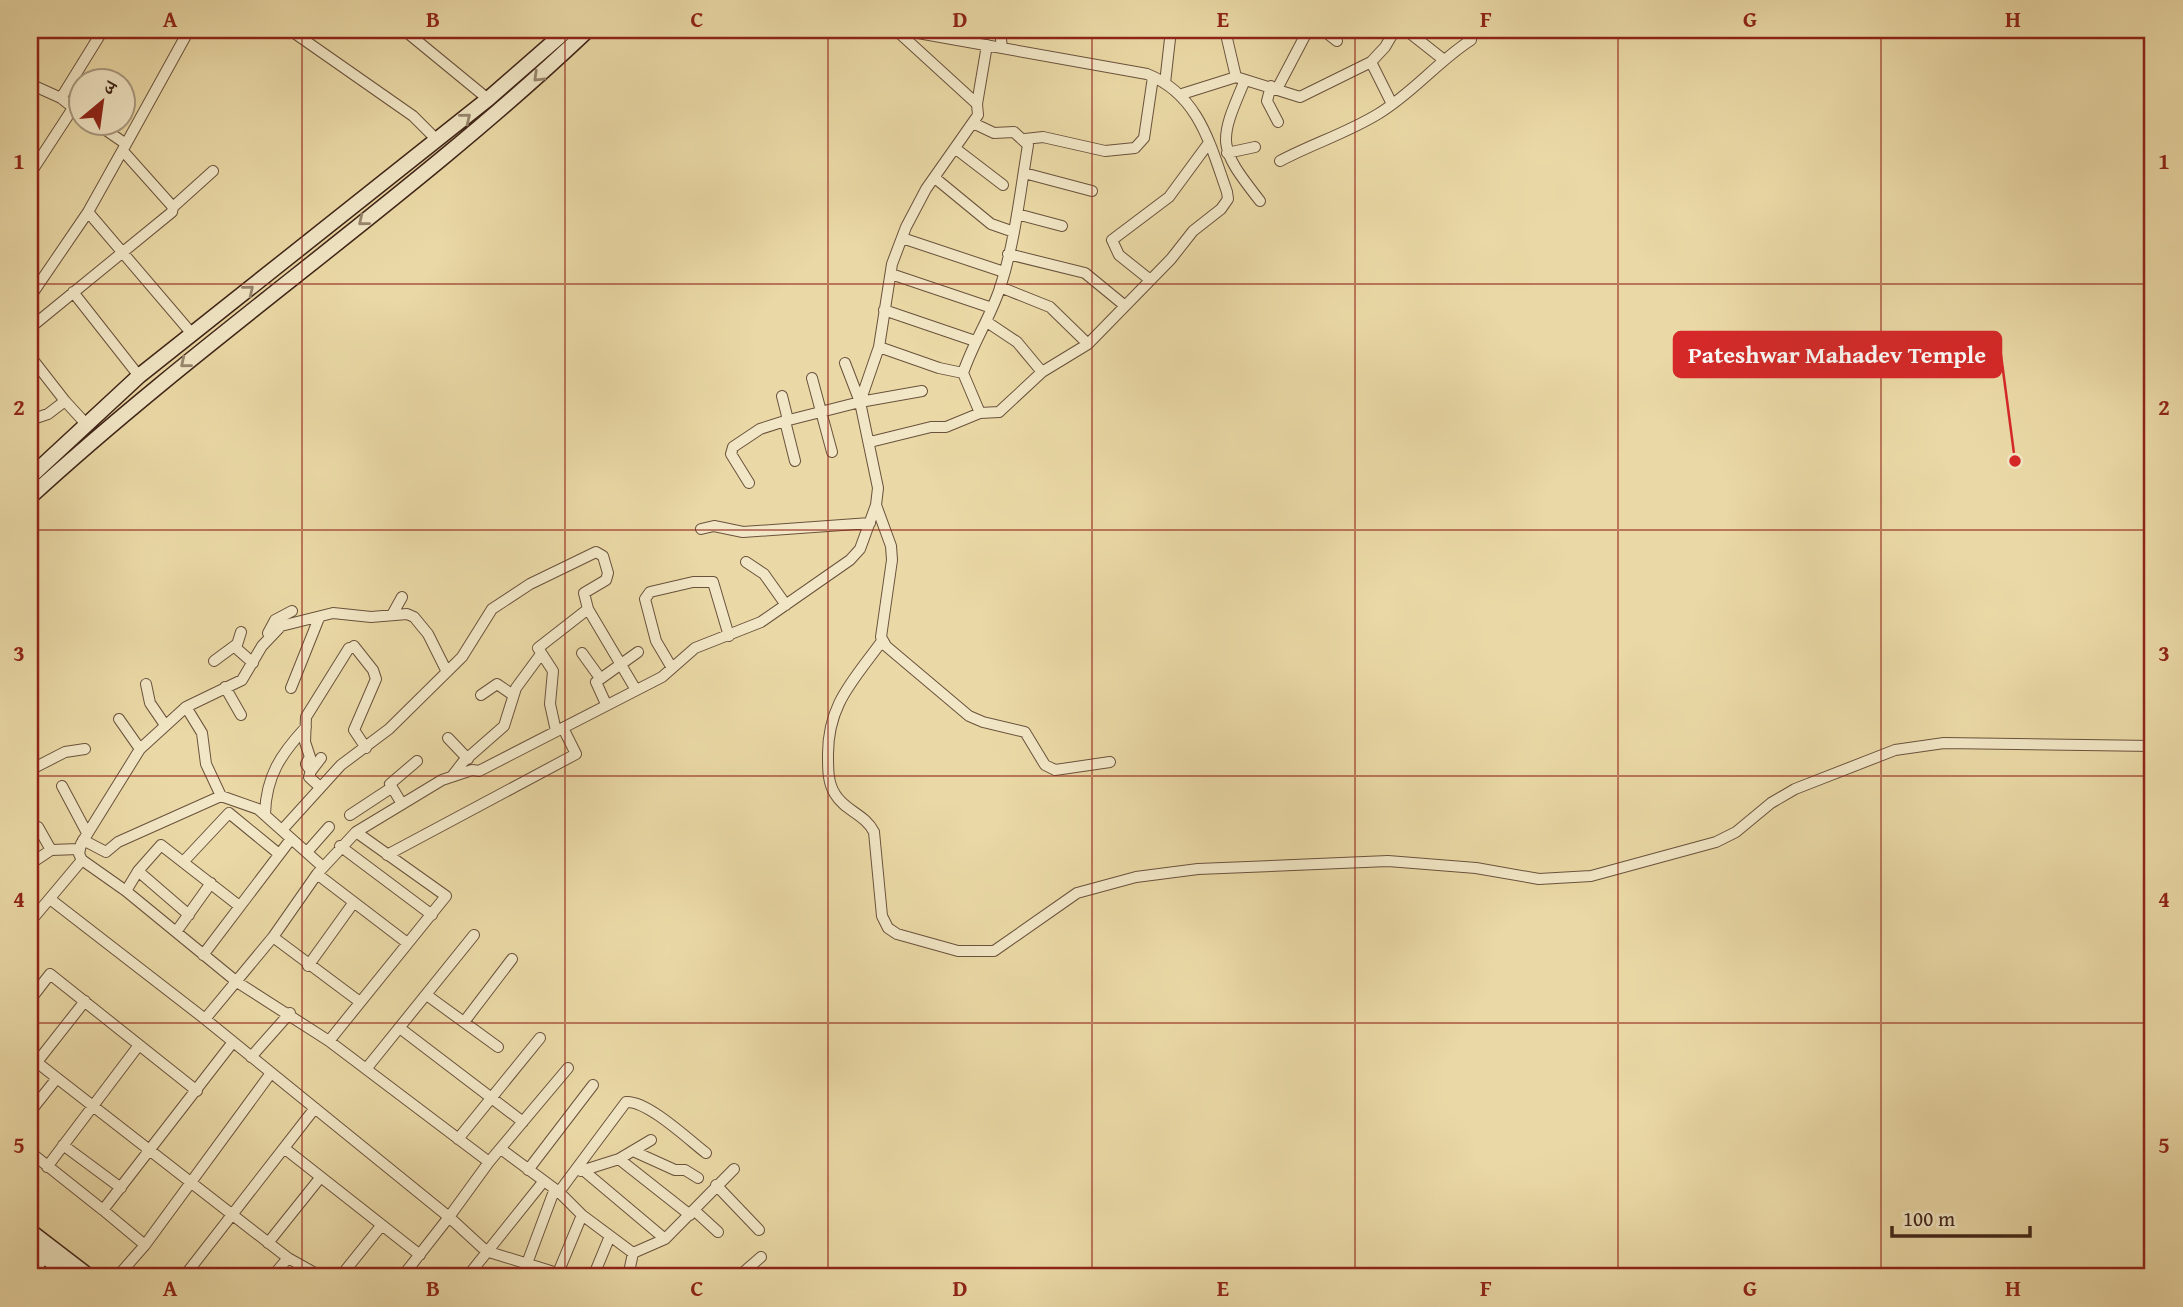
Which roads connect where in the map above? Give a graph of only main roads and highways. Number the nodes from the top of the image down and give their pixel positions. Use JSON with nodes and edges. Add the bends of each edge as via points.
{"nodes":[{"id":1,"x":567,"y":30,"type":"edge"},
{"id":2,"x":588,"y":30,"type":"edge"},
{"id":3,"x":30,"y":477,"type":"edge"},
{"id":4,"x":30,"y":496,"type":"edge"},
{"id":5,"x":30,"y":1231,"type":"edge"},
{"id":6,"x":30,"y":1245,"type":"edge"},
{"id":7,"x":37,"y":1261,"type":"edge"},
{"id":8,"x":71,"y":1277,"type":"edge"},
{"id":9,"x":90,"y":1277,"type":"edge"}],
"edges":[{"from":3,"to":1,"type":"main road","one_way":true,"via":[[139,376],[488,99]]},
{"from":2,"to":4,"type":"main road","one_way":true,"via":[[516,98],[179,367]]},
{"from":5,"to":9,"type":"main road"},
{"from":6,"to":7,"type":"main road"},
{"from":7,"to":8,"type":"main road"}]}
